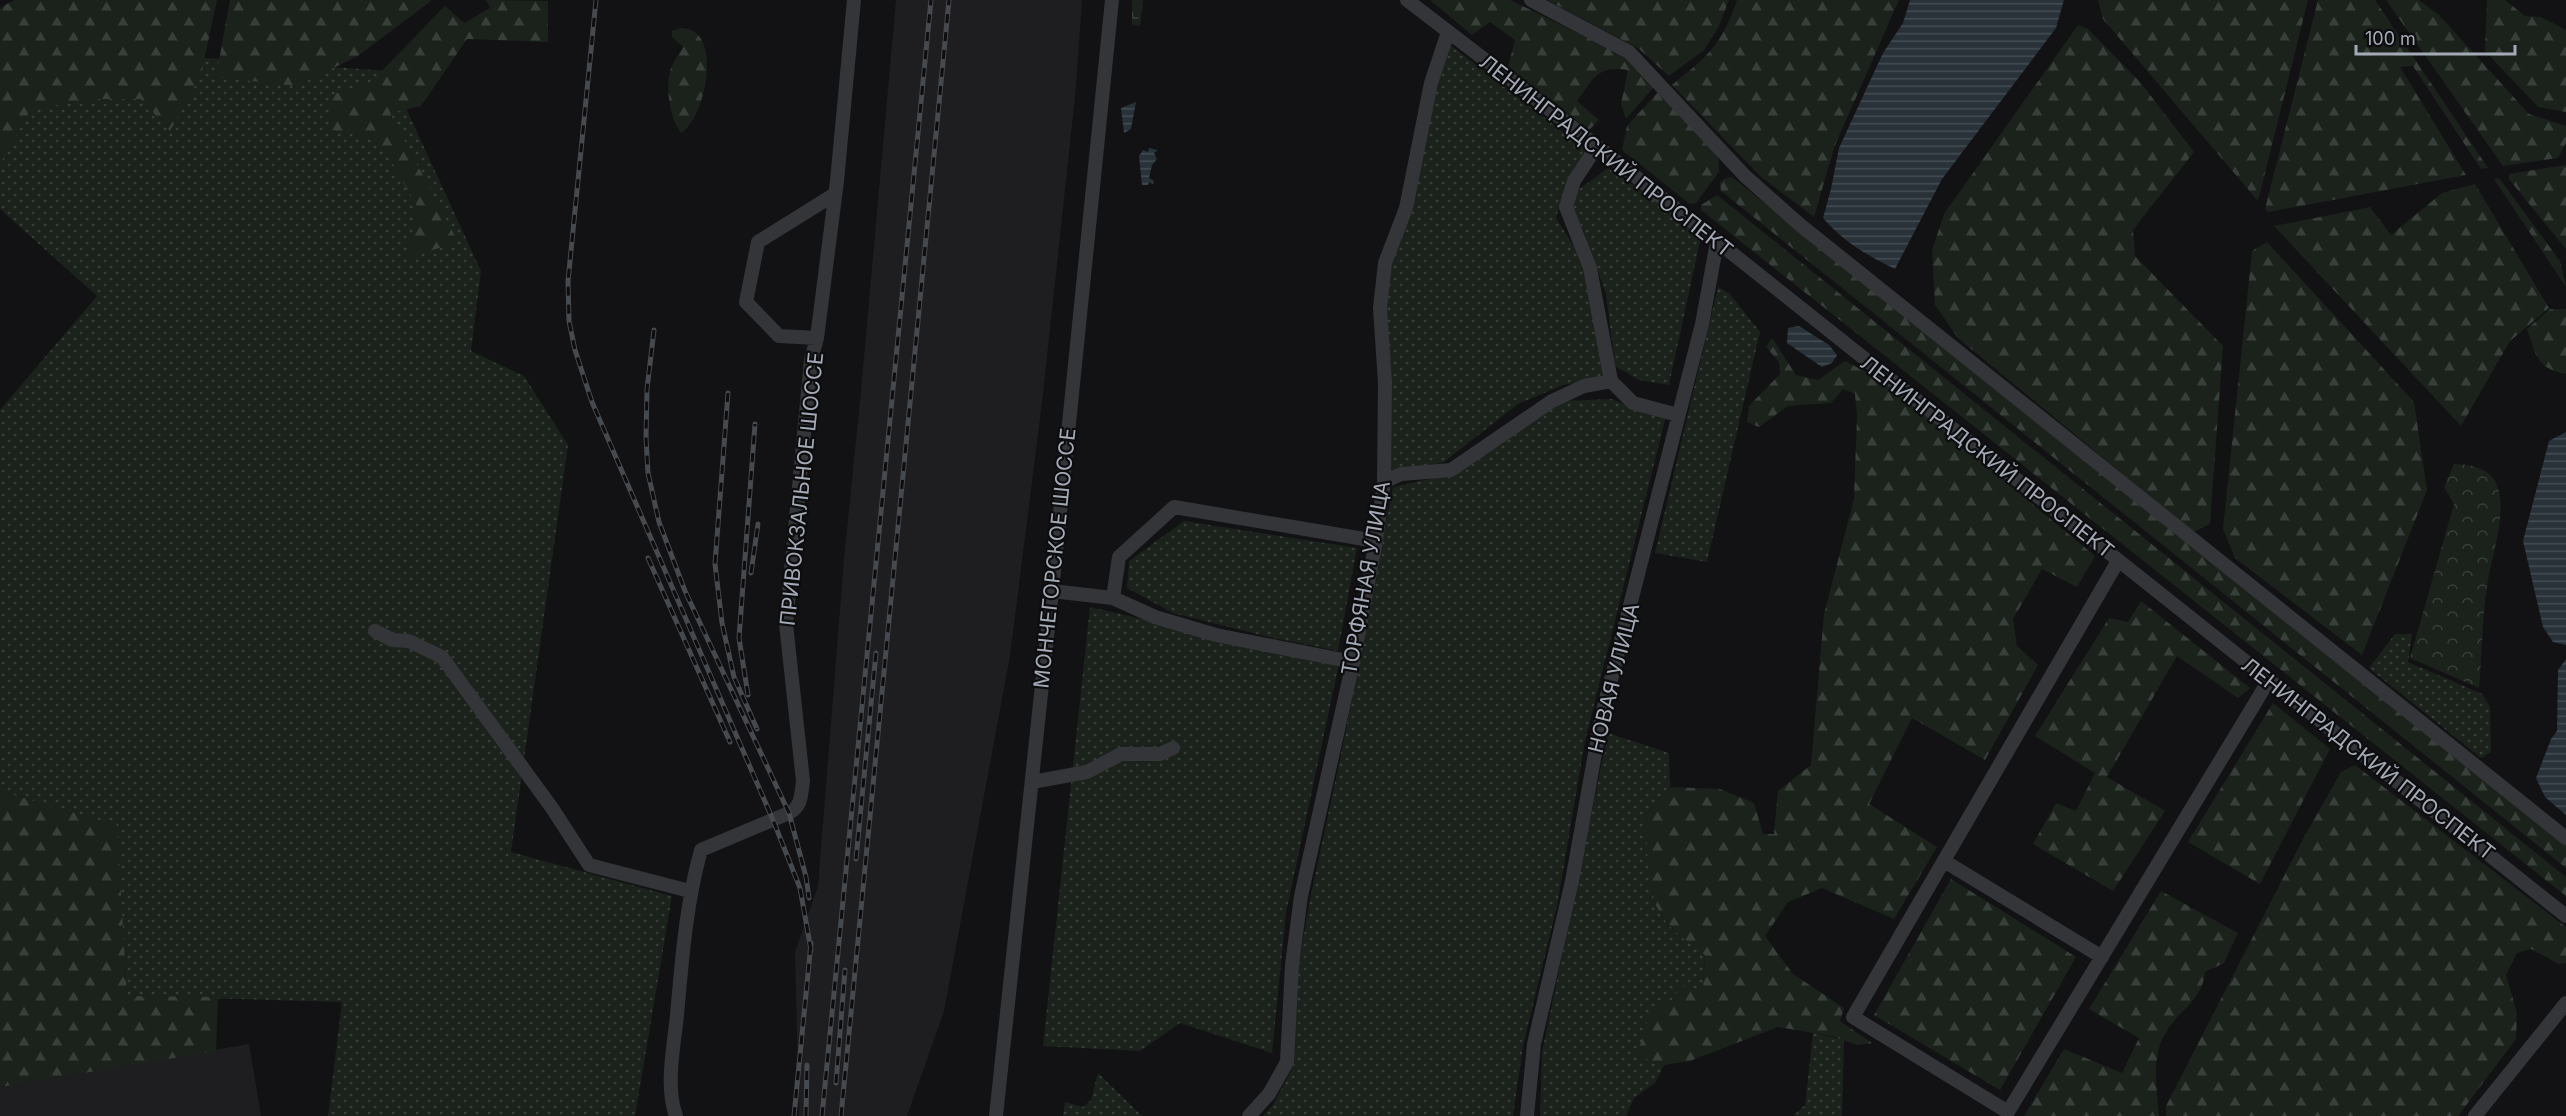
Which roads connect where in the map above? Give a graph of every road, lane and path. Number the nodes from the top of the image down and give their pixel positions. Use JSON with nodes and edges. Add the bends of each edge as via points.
{"nodes":[{"id":1,"x":854,"y":0,"type":"edge"},
{"id":2,"x":1112,"y":0,"type":"edge"},
{"id":3,"x":1407,"y":0,"type":"edge"},
{"id":4,"x":1531,"y":0,"type":"edge"},
{"id":5,"x":1448,"y":32,"type":"junction"},
{"id":6,"x":1597,"y":146,"type":"junction"},
{"id":7,"x":835,"y":194,"type":"junction"},
{"id":8,"x":1717,"y":242,"type":"junction"},
{"id":9,"x":818,"y":338,"type":"junction"},
{"id":10,"x":1611,"y":381,"type":"junction"},
{"id":11,"x":1678,"y":414,"type":"junction"},
{"id":12,"x":1384,"y":482,"type":"junction"},
{"id":13,"x":1376,"y":541,"type":"junction"},
{"id":14,"x":2118,"y":561,"type":"junction"},
{"id":15,"x":1052,"y":591,"type":"junction"},
{"id":16,"x":1113,"y":598,"type":"junction"},
{"id":17,"x":375,"y":631,"type":"dead end"},
{"id":18,"x":1353,"y":662,"type":"junction"},
{"id":19,"x":2268,"y":680,"type":"junction"},
{"id":20,"x":1173,"y":748,"type":"dead end"},
{"id":21,"x":1032,"y":782,"type":"junction"},
{"id":22,"x":2566,"y":838,"type":"edge"},
{"id":23,"x":1944,"y":861,"type":"junction"},
{"id":24,"x":690,"y":891,"type":"junction"},
{"id":25,"x":2566,"y":916,"type":"edge"},
{"id":26,"x":2102,"y":957,"type":"junction"},
{"id":27,"x":2566,"y":1003,"type":"edge"},
{"id":28,"x":676,"y":1116,"type":"edge"},
{"id":29,"x":996,"y":1116,"type":"edge"},
{"id":30,"x":1250,"y":1116,"type":"edge"},
{"id":31,"x":1527,"y":1116,"type":"edge"},
{"id":32,"x":2475,"y":1116,"type":"edge"}],
"edges":[{"from":1,"to":7,"type":"street","name":"ПРИВОКЗАЛЬНОЕ ШОССЕ"},
{"from":2,"to":15,"type":"street","name":"МОНЧЕГОРСКОЕ ШОССЕ"},
{"from":3,"to":5,"type":"street","name":"ЛЕНИНГРАДСКИЙ ПРОСПЕКТ"},
{"from":4,"to":22,"type":"street","via":[[1629,52],[1745,176],[1798,224]]},
{"from":5,"to":6,"type":"street","name":"ЛЕНИНГРАДСКИЙ ПРОСПЕКТ"},
{"from":5,"to":12,"type":"street","name":"ТОРФЯНАЯ УЛИЦА","via":[[1431,83],[1406,208],[1385,263],[1380,308],[1385,383]]},
{"from":6,"to":8,"type":"street","name":"ЛЕНИНГРАДСКИЙ ПРОСПЕКТ"},
{"from":6,"to":10,"type":"street","via":[[1574,181],[1566,207],[1590,268]]},
{"from":7,"to":9,"type":"street","name":"ПРИВОКЗАЛЬНОЕ ШОССЕ"},
{"from":7,"to":9,"type":"street","name":"ПРИВОКЗАЛЬНОЕ ШОССЕ","via":[[758,242],[746,302],[779,336]]},
{"from":8,"to":11,"type":"street","name":"НОВАЯ УЛИЦА","via":[[1702,324]]},
{"from":8,"to":14,"type":"street","name":"ЛЕНИНГРАДСКИЙ ПРОСПЕКТ"},
{"from":9,"to":24,"type":"street","name":"ПРИВОКЗАЛЬНОЕ ШОССЕ","via":[[811,360],[786,624],[803,781],[800,801],[797,809],[789,813],[701,850]]},
{"from":10,"to":11,"type":"street","via":[[1633,403]]},
{"from":10,"to":12,"type":"street","via":[[1584,386],[1552,401],[1451,470],[1401,474]]},
{"from":11,"to":31,"type":"street","name":"НОВАЯ УЛИЦА","via":[[1602,715],[1572,881],[1534,1044]]},
{"from":12,"to":13,"type":"street","name":"ТОРФЯНАЯ УЛИЦА"},
{"from":13,"to":16,"type":"street","via":[[1174,507],[1119,557]]},
{"from":13,"to":18,"type":"street","name":"ТОРФЯНАЯ УЛИЦА"},
{"from":14,"to":19,"type":"street","name":"ЛЕНИНГРАДСКИЙ ПРОСПЕКТ"},
{"from":14,"to":23,"type":"street"},
{"from":15,"to":16,"type":"street"},
{"from":15,"to":21,"type":"street","name":"МОНЧЕГОРСКОЕ ШОССЕ"},
{"from":16,"to":18,"type":"street","via":[[1155,617],[1216,635]]},
{"from":17,"to":24,"type":"street","via":[[442,657],[589,865]]},
{"from":18,"to":30,"type":"street","name":"ТОРФЯНАЯ УЛИЦА","via":[[1301,896],[1292,965],[1287,1062],[1269,1094]]},
{"from":19,"to":25,"type":"street","name":"ЛЕНИНГРАДСКИЙ ПРОСПЕКТ"},
{"from":19,"to":26,"type":"street"},
{"from":20,"to":21,"type":"street","via":[[1160,754],[1121,754],[1087,772]]},
{"from":21,"to":29,"type":"street","name":"МОНЧЕГОРСКОЕ ШОССЕ"},
{"from":23,"to":26,"type":"street"},
{"from":23,"to":26,"type":"street","via":[[1853,1017],[1998,1106],[2008,1112]]},
{"from":24,"to":28,"type":"street","via":[[674,1049],[671,1102]]},
{"from":27,"to":32,"type":"street"}]}
